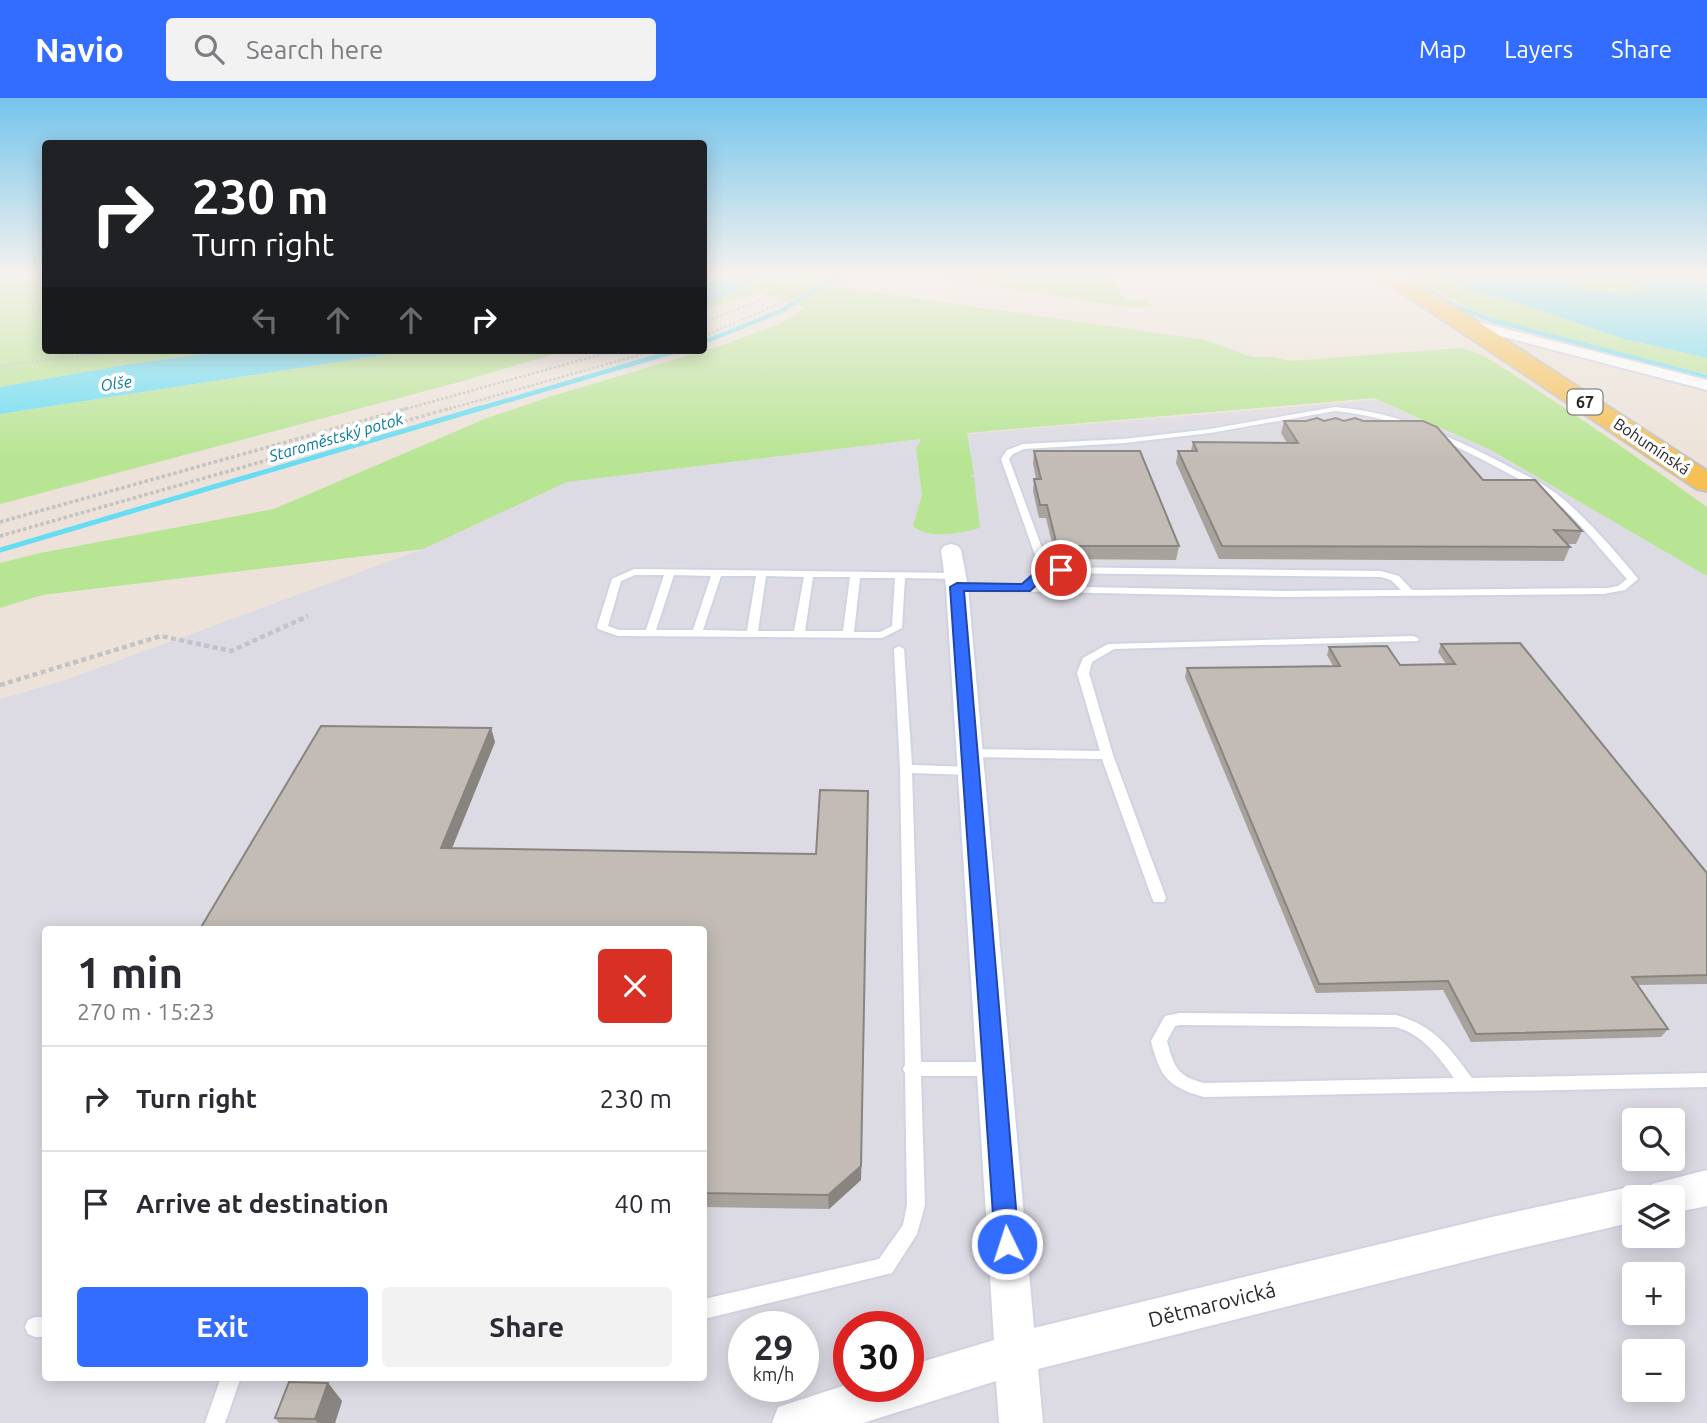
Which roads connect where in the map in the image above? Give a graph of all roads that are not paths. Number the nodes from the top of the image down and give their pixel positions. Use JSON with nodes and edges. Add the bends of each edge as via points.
{"nodes":[{"id":1,"x":1484,"y":336,"type":"edge"},
{"id":2,"x":1517,"y":336,"type":"edge"},
{"id":3,"x":1707,"y":385,"type":"edge"},
{"id":4,"x":1707,"y":483,"type":"edge"},
{"id":5,"x":1045,"y":570,"type":"junction"},
{"id":6,"x":954,"y":571,"type":"junction"},
{"id":7,"x":670,"y":573,"type":"junction"},
{"id":8,"x":717,"y":573,"type":"junction"},
{"id":9,"x":1273,"y":573,"type":"junction"},
{"id":10,"x":761,"y":574,"type":"junction"},
{"id":11,"x":809,"y":574,"type":"junction"},
{"id":12,"x":855,"y":575,"type":"junction"},
{"id":13,"x":900,"y":575,"type":"junction"},
{"id":14,"x":1025,"y":588,"type":"junction"},
{"id":15,"x":1410,"y":593,"type":"junction"},
{"id":16,"x":1282,"y":594,"type":"junction"},
{"id":17,"x":650,"y":633,"type":"junction"},
{"id":18,"x":697,"y":633,"type":"junction"},
{"id":19,"x":752,"y":634,"type":"junction"},
{"id":20,"x":799,"y":634,"type":"junction"},
{"id":21,"x":848,"y":635,"type":"junction"},
{"id":22,"x":1414,"y":639,"type":"dead end"},
{"id":23,"x":899,"y":649,"type":"dead end"},
{"id":24,"x":1107,"y":755,"type":"junction"},
{"id":25,"x":970,"y":762,"type":"junction"},
{"id":26,"x":906,"y":769,"type":"junction"},
{"id":27,"x":1159,"y":898,"type":"dead end"},
{"id":28,"x":911,"y":1069,"type":"junction"},
{"id":29,"x":993,"y":1069,"type":"junction"},
{"id":30,"x":1707,"y":1080,"type":"edge"},
{"id":31,"x":1467,"y":1083,"type":"junction"},
{"id":32,"x":1707,"y":1188,"type":"edge"},
{"id":33,"x":1685,"y":1193,"type":"edge"},
{"id":34,"x":1622,"y":1207,"type":"edge"},
{"id":35,"x":707,"y":1308,"type":"edge"},
{"id":36,"x":1015,"y":1354,"type":"junction"},
{"id":37,"x":229,"y":1381,"type":"edge"},
{"id":38,"x":215,"y":1423,"type":"edge"},
{"id":39,"x":794,"y":1423,"type":"edge"},
{"id":40,"x":1021,"y":1423,"type":"edge"}],
"edges":[{"from":1,"to":4,"type":"main road","name":"Bohumínská","number":"67"},
{"from":2,"to":3,"type":"street"},
{"from":5,"to":9,"type":"lane"},
{"from":5,"to":14,"type":"lane"},
{"from":5,"to":15,"type":"lane","via":[[1005,459],[1010,452],[1037,445],[1124,442],[1209,431],[1335,409],[1402,421],[1453,440],[1531,482],[1559,500],[1633,579],[1616,591]]},
{"from":6,"to":13,"type":"lane"},
{"from":6,"to":14,"type":"lane"},
{"from":6,"to":25,"type":"street"},
{"from":7,"to":8,"type":"lane"},
{"from":7,"to":17,"type":"lane"},
{"from":7,"to":17,"type":"lane","via":[[635,572],[617,579],[602,627],[618,633]]},
{"from":8,"to":10,"type":"lane"},
{"from":8,"to":18,"type":"lane"},
{"from":9,"to":15,"type":"lane","via":[[1381,574],[1395,578]]},
{"from":9,"to":16,"type":"lane"},
{"from":10,"to":11,"type":"lane"},
{"from":10,"to":19,"type":"lane"},
{"from":11,"to":12,"type":"lane"},
{"from":11,"to":20,"type":"lane"},
{"from":12,"to":13,"type":"lane"},
{"from":12,"to":21,"type":"lane"},
{"from":13,"to":21,"type":"lane","via":[[897,628],[890,634]]},
{"from":14,"to":16,"type":"lane"},
{"from":15,"to":16,"type":"lane"},
{"from":17,"to":18,"type":"lane"},
{"from":18,"to":19,"type":"lane"},
{"from":19,"to":20,"type":"lane"},
{"from":20,"to":21,"type":"lane"},
{"from":22,"to":24,"type":"lane","via":[[1112,646],[1087,660],[1083,673]]},
{"from":23,"to":26,"type":"lane"},
{"from":24,"to":25,"type":"lane"},
{"from":24,"to":27,"type":"lane"},
{"from":25,"to":26,"type":"lane"},
{"from":25,"to":29,"type":"street"},
{"from":26,"to":28,"type":"lane"},
{"from":28,"to":29,"type":"lane"},
{"from":28,"to":35,"type":"lane","via":[[916,1205],[911,1228],[885,1267]]},
{"from":29,"to":36,"type":"street"},
{"from":30,"to":31,"type":"lane"},
{"from":31,"to":31,"type":"lane","via":[[1204,1090],[1186,1086],[1166,1070],[1160,1041],[1170,1021],[1180,1019],[1396,1021],[1432,1038]]},
{"from":32,"to":33,"type":"street"},
{"from":34,"to":36,"type":"street","name":"Dětmarovická"},
{"from":36,"to":39,"type":"street","name":"Dětmarovická"},
{"from":36,"to":40,"type":"street"},
{"from":37,"to":38,"type":"lane"}]}
